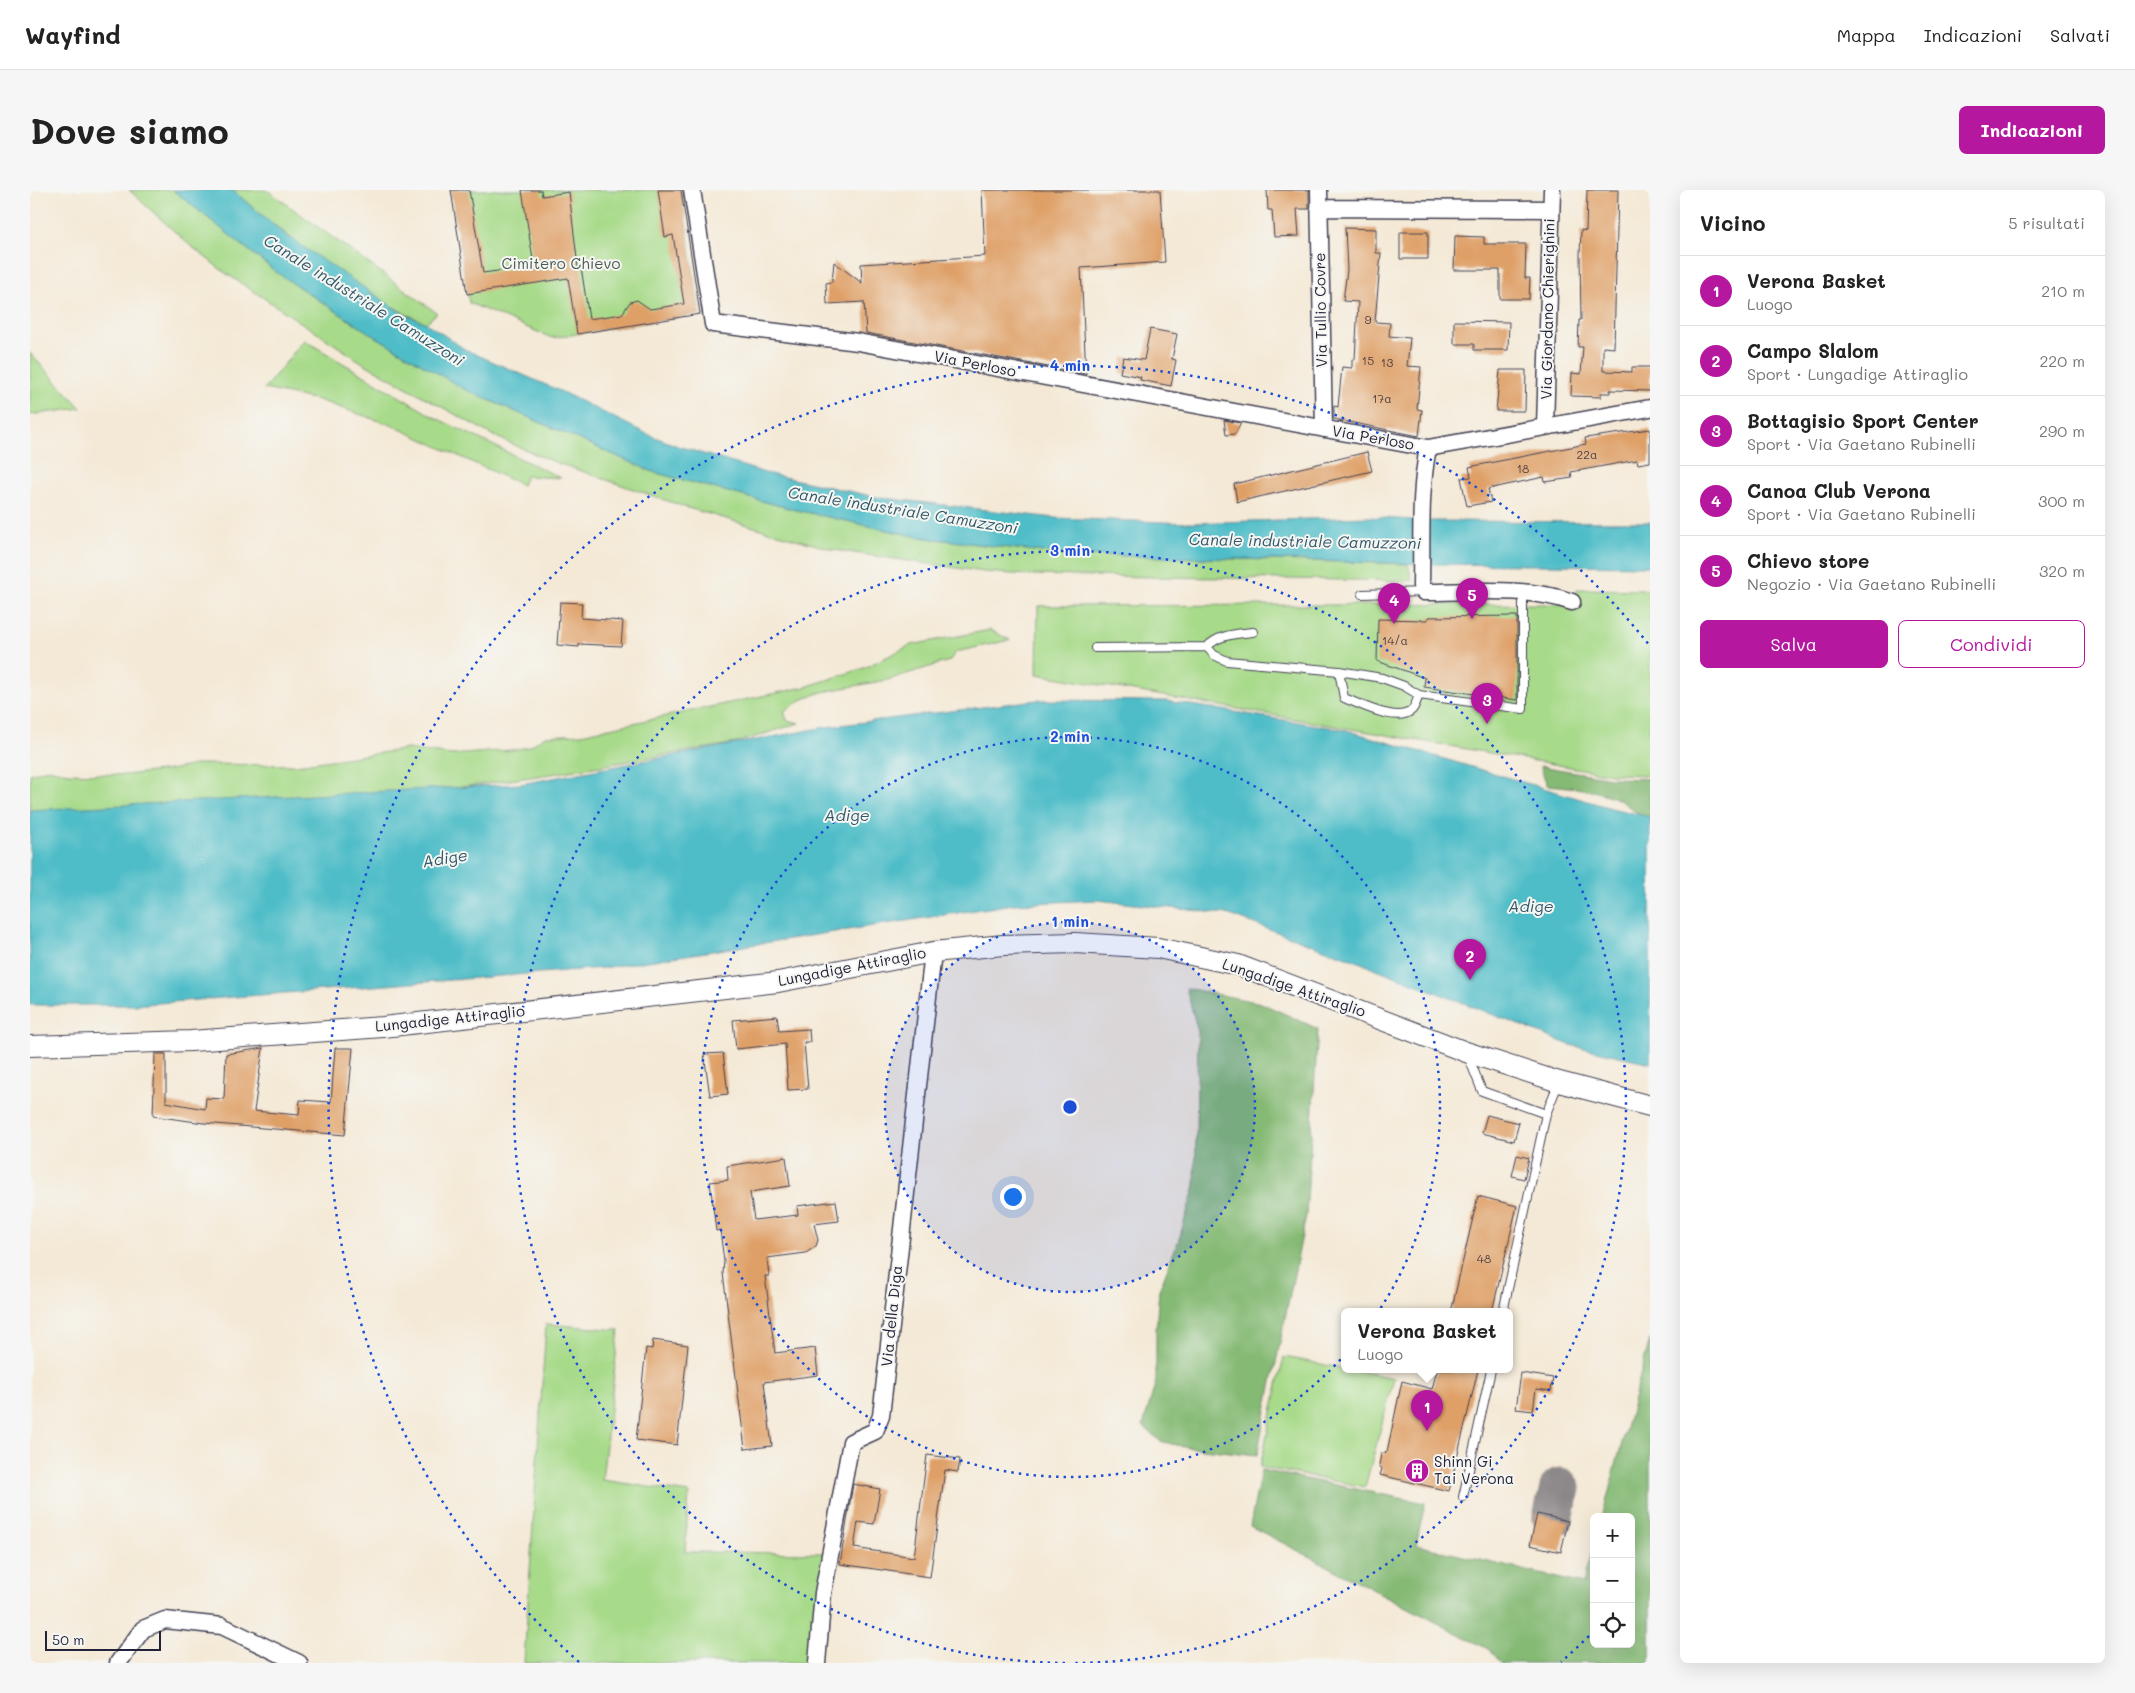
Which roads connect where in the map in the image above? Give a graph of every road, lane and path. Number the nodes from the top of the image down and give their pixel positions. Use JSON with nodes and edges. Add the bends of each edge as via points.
{"nodes":[{"id":1,"x":692,"y":190,"type":"edge"},
{"id":2,"x":1319,"y":190,"type":"edge"},
{"id":3,"x":1552,"y":190,"type":"edge"},
{"id":4,"x":1319,"y":208,"type":"junction"},
{"id":5,"x":1551,"y":209,"type":"junction"},
{"id":6,"x":1650,"y":408,"type":"edge"},
{"id":7,"x":1545,"y":427,"type":"junction"},
{"id":8,"x":1324,"y":429,"type":"junction"},
{"id":9,"x":1428,"y":448,"type":"junction"},
{"id":10,"x":1423,"y":585,"type":"junction"},
{"id":11,"x":1523,"y":592,"type":"junction"},
{"id":12,"x":1362,"y":594,"type":"dead end"},
{"id":13,"x":1572,"y":602,"type":"dead end"},
{"id":14,"x":1253,"y":632,"type":"dead end"},
{"id":15,"x":1207,"y":647,"type":"junction"},
{"id":16,"x":1096,"y":648,"type":"dead end"},
{"id":17,"x":1339,"y":671,"type":"junction"},
{"id":18,"x":1419,"y":696,"type":"junction"},
{"id":19,"x":933,"y":952,"type":"junction"},
{"id":20,"x":30,"y":1046,"type":"edge"},
{"id":21,"x":1466,"y":1052,"type":"junction"},
{"id":22,"x":1559,"y":1082,"type":"junction"},
{"id":23,"x":1650,"y":1106,"type":"edge"},
{"id":24,"x":1546,"y":1114,"type":"junction"},
{"id":25,"x":1504,"y":1308,"type":"edge"},
{"id":26,"x":1489,"y":1373,"type":"edge"},
{"id":27,"x":1463,"y":1497,"type":"dead end"},
{"id":28,"x":118,"y":1663,"type":"edge"},
{"id":29,"x":299,"y":1663,"type":"edge"},
{"id":30,"x":817,"y":1663,"type":"edge"}],
"edges":[{"from":1,"to":8,"type":"street","name":"Via Perloso","via":[[713,324],[858,342]]},
{"from":2,"to":4,"type":"street","name":"Via Tullio Covre"},
{"from":3,"to":5,"type":"street","name":"Via Giordano Chierighini"},
{"from":4,"to":5,"type":"street"},
{"from":4,"to":8,"type":"street","name":"Via Tullio Covre"},
{"from":5,"to":7,"type":"street","name":"Via Giordano Chierighini"},
{"from":6,"to":7,"type":"street","name":"Via Perloso"},
{"from":7,"to":9,"type":"street","name":"Via Perloso"},
{"from":8,"to":9,"type":"street","name":"Via Perloso"},
{"from":9,"to":10,"type":"street","name":"Via Perloso","via":[[1422,513]]},
{"from":10,"to":11,"type":"street"},
{"from":10,"to":12,"type":"lane"},
{"from":11,"to":13,"type":"street","via":[[1551,595]]},
{"from":11,"to":18,"type":"lane","via":[[1523,708]]},
{"from":14,"to":15,"type":"lane","via":[[1226,635],[1214,639]]},
{"from":15,"to":16,"type":"lane"},
{"from":15,"to":17,"type":"lane","via":[[1214,655],[1227,661]]},
{"from":17,"to":18,"type":"lane","via":[[1382,678]]},
{"from":17,"to":18,"type":"lane","via":[[1344,698],[1384,713],[1399,716],[1412,710]]},
{"from":19,"to":20,"type":"street","name":"Lungadige Attiraglio","via":[[778,982],[383,1027],[190,1041]]},
{"from":19,"to":21,"type":"street","name":"Lungadige Attiraglio","via":[[1003,945],[1075,943],[1158,948],[1238,965]]},
{"from":19,"to":30,"type":"street","name":"Via della Diga","via":[[881,1416],[875,1430],[851,1442],[823,1593]]},
{"from":21,"to":22,"type":"street","name":"Lungadige Attiraglio"},
{"from":21,"to":24,"type":"lane","via":[[1482,1091]]},
{"from":22,"to":23,"type":"street","name":"Lungadige Attiraglio"},
{"from":22,"to":24,"type":"lane"},
{"from":24,"to":25,"type":"lane"},
{"from":26,"to":27,"type":"lane"},
{"from":28,"to":29,"type":"street","via":[[143,1629],[165,1620],[222,1626]]}]}
